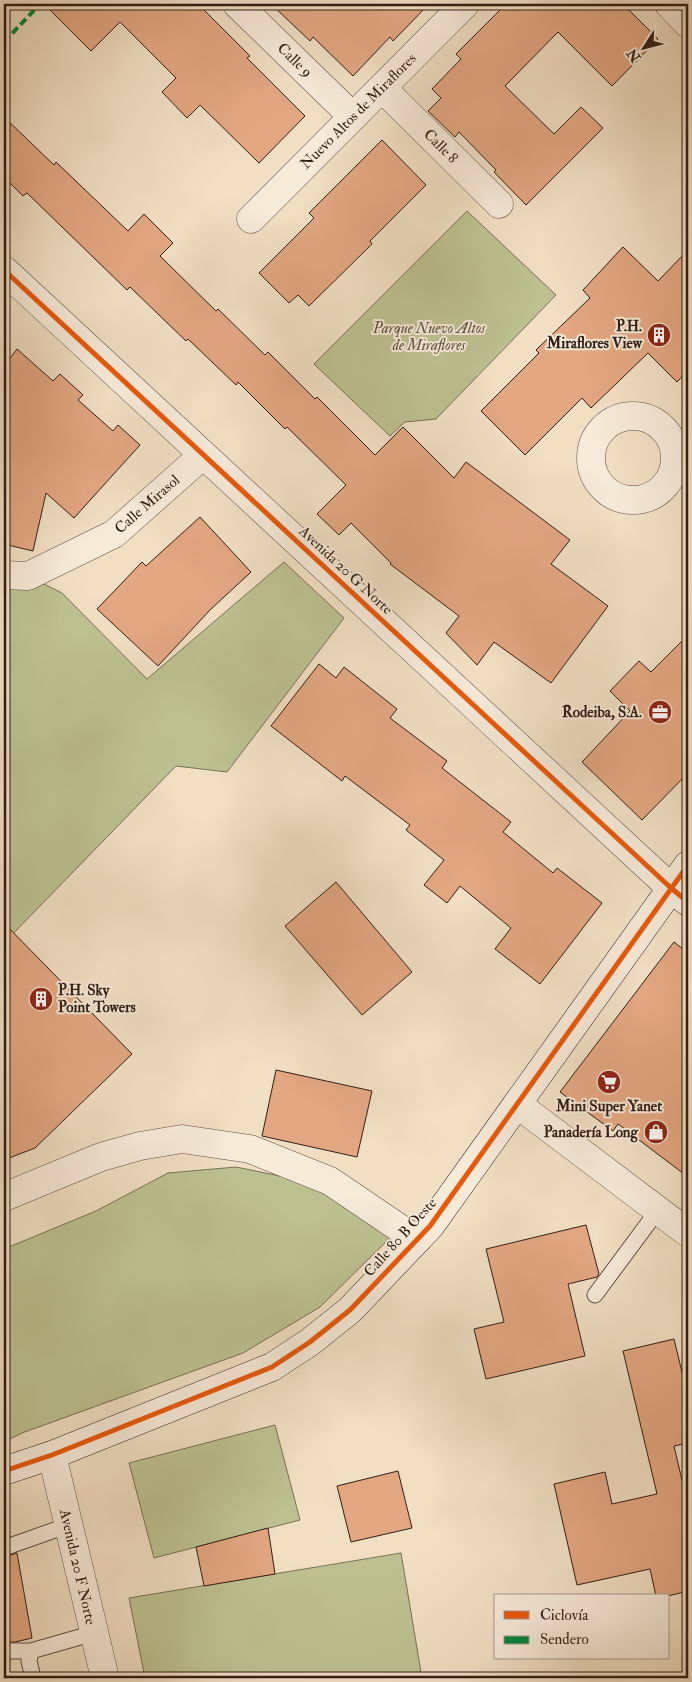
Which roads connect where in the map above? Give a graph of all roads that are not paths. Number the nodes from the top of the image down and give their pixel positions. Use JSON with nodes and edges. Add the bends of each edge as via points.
{"nodes":[{"id":1,"x":238,"y":4,"type":"edge"},
{"id":2,"x":465,"y":4,"type":"edge"},
{"id":3,"x":669,"y":4,"type":"edge"},
{"id":4,"x":688,"y":24,"type":"edge"},
{"id":5,"x":382,"y":88,"type":"junction"},
{"id":6,"x":353,"y":116,"type":"junction"},
{"id":7,"x":499,"y":204,"type":"dead end"},
{"id":8,"x":251,"y":219,"type":"dead end"},
{"id":9,"x":4,"y":270,"type":"edge"},
{"id":10,"x":203,"y":455,"type":"junction"},
{"id":11,"x":4,"y":575,"type":"edge"},
{"id":12,"x":688,"y":865,"type":"edge"},
{"id":13,"x":679,"y":895,"type":"edge"},
{"id":14,"x":517,"y":1104,"type":"junction"},
{"id":15,"x":4,"y":1197,"type":"edge"},
{"id":16,"x":658,"y":1210,"type":"junction"},
{"id":17,"x":688,"y":1233,"type":"edge"},
{"id":18,"x":416,"y":1240,"type":"junction"},
{"id":19,"x":595,"y":1295,"type":"dead end"},
{"id":20,"x":52,"y":1455,"type":"junction"},
{"id":21,"x":4,"y":1471,"type":"edge"},
{"id":22,"x":69,"y":1525,"type":"junction"},
{"id":23,"x":4,"y":1548,"type":"edge"},
{"id":24,"x":94,"y":1633,"type":"junction"},
{"id":25,"x":4,"y":1651,"type":"edge"},
{"id":26,"x":30,"y":1651,"type":"junction"},
{"id":27,"x":33,"y":1678,"type":"edge"},
{"id":28,"x":105,"y":1678,"type":"edge"}],
"edges":[{"from":1,"to":6,"type":"street","name":"Calle 9"},
{"from":2,"to":5,"type":"street","name":"Nuevo Altos de Miraflores"},
{"from":3,"to":4,"type":"street"},
{"from":5,"to":6,"type":"street","name":"Nuevo Altos de Miraflores"},
{"from":5,"to":7,"type":"street","name":"Calle 8"},
{"from":6,"to":8,"type":"street","name":"Nuevo Altos de Miraflores"},
{"from":9,"to":10,"type":"street","name":"Avenida 20 G Norte"},
{"from":10,"to":11,"type":"street","name":"Calle Mirasol","via":[[114,534],[28,576]]},
{"from":10,"to":13,"type":"street","name":"Avenida 20 G Norte"},
{"from":12,"to":13,"type":"street","name":"Calle 80 B Oeste"},
{"from":13,"to":14,"type":"street","name":"Calle 80 B Oeste"},
{"from":14,"to":16,"type":"street"},
{"from":14,"to":18,"type":"street","name":"Calle 80 B Oeste","via":[[430,1226]]},
{"from":15,"to":18,"type":"street","via":[[101,1157],[182,1139],[250,1149],[330,1180]]},
{"from":16,"to":17,"type":"street"},
{"from":16,"to":19,"type":"lane"},
{"from":18,"to":20,"type":"street","name":"Calle 80 B Oeste","via":[[350,1310],[310,1342],[272,1366]]},
{"from":20,"to":21,"type":"street","name":"Calle 80 B Oeste"},
{"from":20,"to":22,"type":"street","name":"Avenida 20 F Norte"},
{"from":22,"to":23,"type":"lane"},
{"from":22,"to":24,"type":"street","name":"Avenida 20 F Norte"},
{"from":24,"to":26,"type":"lane"},
{"from":24,"to":28,"type":"street","name":"Avenida 20 F Norte"},
{"from":25,"to":26,"type":"lane"},
{"from":26,"to":27,"type":"lane"}]}
